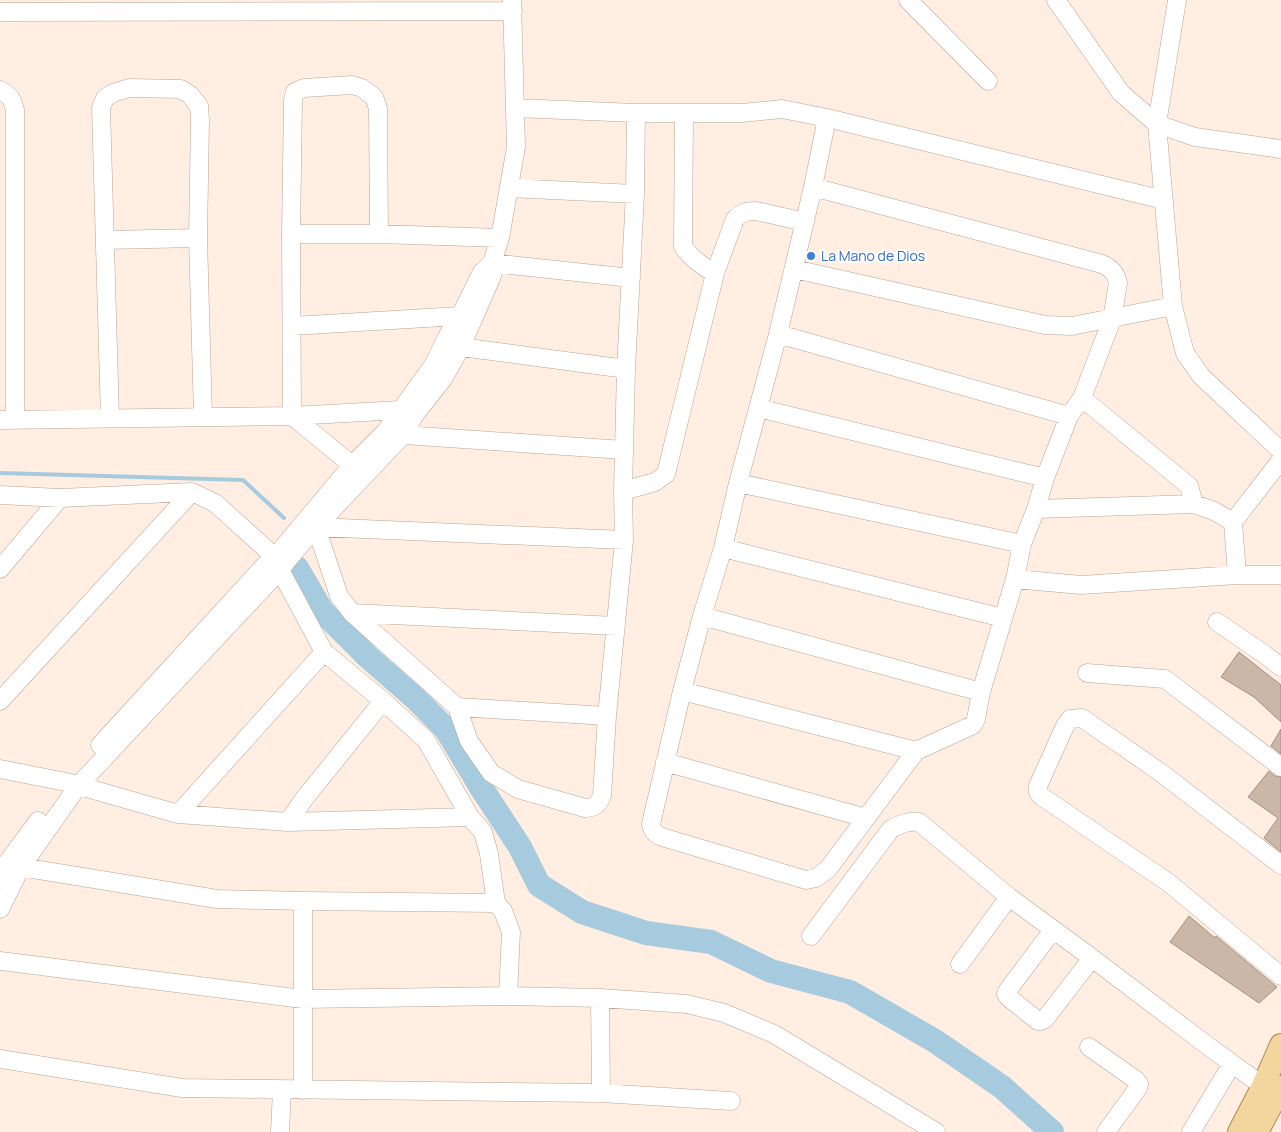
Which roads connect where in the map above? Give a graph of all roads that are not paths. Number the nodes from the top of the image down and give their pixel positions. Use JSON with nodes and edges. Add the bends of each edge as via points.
{"nodes":[{"id":1,"x":908,"y":0,"type":"edge"},
{"id":2,"x":1056,"y":0,"type":"edge"},
{"id":3,"x":1177,"y":0,"type":"edge"},
{"id":4,"x":141,"y":6,"type":"edge"},
{"id":5,"x":266,"y":6,"type":"edge"},
{"id":6,"x":389,"y":6,"type":"edge"},
{"id":7,"x":512,"y":6,"type":"edge"},
{"id":8,"x":11,"y":8,"type":"edge"},
{"id":9,"x":988,"y":81,"type":"dead end"},
{"id":10,"x":0,"y":90,"type":"edge"},
{"id":11,"x":515,"y":108,"type":"junction"},
{"id":12,"x":636,"y":113,"type":"junction"},
{"id":13,"x":684,"y":113,"type":"junction"},
{"id":14,"x":827,"y":118,"type":"junction"},
{"id":15,"x":1157,"y":124,"type":"junction"},
{"id":16,"x":1281,"y":149,"type":"edge"},
{"id":17,"x":813,"y":187,"type":"junction"},
{"id":18,"x":509,"y":188,"type":"junction"},
{"id":19,"x":635,"y":194,"type":"junction"},
{"id":20,"x":1164,"y":200,"type":"junction"},
{"id":21,"x":805,"y":222,"type":"junction"},
{"id":22,"x":291,"y":234,"type":"junction"},
{"id":23,"x":379,"y":234,"type":"junction"},
{"id":24,"x":198,"y":238,"type":"junction"},
{"id":25,"x":500,"y":238,"type":"junction"},
{"id":26,"x":7,"y":239,"type":"edge"},
{"id":27,"x":105,"y":240,"type":"junction"},
{"id":28,"x":492,"y":262,"type":"junction"},
{"id":29,"x":794,"y":268,"type":"junction"},
{"id":30,"x":715,"y":273,"type":"junction"},
{"id":31,"x":631,"y":278,"type":"junction"},
{"id":32,"x":1173,"y":306,"type":"junction"},
{"id":33,"x":466,"y":319,"type":"junction"},
{"id":34,"x":1112,"y":319,"type":"junction"},
{"id":35,"x":292,"y":326,"type":"junction"},
{"id":36,"x":778,"y":334,"type":"junction"},
{"id":37,"x":461,"y":347,"type":"junction"},
{"id":38,"x":626,"y":369,"type":"junction"},
{"id":39,"x":1082,"y":398,"type":"junction"},
{"id":40,"x":758,"y":408,"type":"junction"},
{"id":41,"x":409,"y":412,"type":"junction"},
{"id":42,"x":203,"y":416,"type":"junction"},
{"id":43,"x":292,"y":416,"type":"junction"},
{"id":44,"x":1069,"y":416,"type":"junction"},
{"id":45,"x":110,"y":418,"type":"junction"},
{"id":46,"x":8,"y":420,"type":"edge"},
{"id":47,"x":386,"y":431,"type":"junction"},
{"id":48,"x":403,"y":435,"type":"junction"},
{"id":49,"x":624,"y":450,"type":"junction"},
{"id":50,"x":1281,"y":451,"type":"edge"},
{"id":51,"x":1281,"y":460,"type":"edge"},
{"id":52,"x":352,"y":465,"type":"junction"},
{"id":53,"x":1046,"y":478,"type":"junction"},
{"id":54,"x":738,"y":483,"type":"junction"},
{"id":55,"x":623,"y":491,"type":"junction"},
{"id":56,"x":192,"y":492,"type":"junction"},
{"id":57,"x":0,"y":495,"type":"edge"},
{"id":58,"x":60,"y":498,"type":"junction"},
{"id":59,"x":1194,"y":504,"type":"junction"},
{"id":60,"x":1036,"y":509,"type":"junction"},
{"id":61,"x":1233,"y":522,"type":"junction"},
{"id":62,"x":311,"y":524,"type":"junction"},
{"id":63,"x":624,"y":540,"type":"junction"},
{"id":64,"x":1022,"y":544,"type":"junction"},
{"id":65,"x":723,"y":548,"type":"junction"},
{"id":66,"x":278,"y":564,"type":"junction"},
{"id":67,"x":0,"y":568,"type":"edge"},
{"id":68,"x":1237,"y":575,"type":"junction"},
{"id":69,"x":1281,"y":575,"type":"edge"},
{"id":70,"x":1015,"y":579,"type":"junction"},
{"id":71,"x":352,"y":613,"type":"junction"},
{"id":72,"x":702,"y":616,"type":"junction"},
{"id":73,"x":1003,"y":618,"type":"junction"},
{"id":74,"x":1217,"y":622,"type":"dead end"},
{"id":75,"x":616,"y":626,"type":"junction"},
{"id":76,"x":324,"y":652,"type":"junction"},
{"id":77,"x":1281,"y":667,"type":"edge"},
{"id":78,"x":1087,"y":673,"type":"dead end"},
{"id":79,"x":682,"y":691,"type":"junction"},
{"id":80,"x":982,"y":692,"type":"junction"},
{"id":81,"x":0,"y":701,"type":"edge"},
{"id":82,"x":383,"y":701,"type":"junction"},
{"id":83,"x":457,"y":707,"type":"junction"},
{"id":84,"x":607,"y":716,"type":"junction"},
{"id":85,"x":916,"y":750,"type":"junction"},
{"id":86,"x":666,"y":762,"type":"junction"},
{"id":87,"x":1281,"y":768,"type":"edge"},
{"id":88,"x":0,"y":769,"type":"edge"},
{"id":89,"x":72,"y":784,"type":"junction"},
{"id":90,"x":178,"y":814,"type":"junction"},
{"id":91,"x":470,"y":817,"type":"junction"},
{"id":92,"x":866,"y":818,"type":"junction"},
{"id":93,"x":288,"y":822,"type":"junction"},
{"id":94,"x":1281,"y":865,"type":"edge"},
{"id":95,"x":7,"y":868,"type":"edge"},
{"id":96,"x":1008,"y":897,"type":"junction"},
{"id":97,"x":303,"y":901,"type":"junction"},
{"id":98,"x":496,"y":903,"type":"junction"},
{"id":99,"x":0,"y":909,"type":"edge"},
{"id":100,"x":1053,"y":930,"type":"junction"},
{"id":101,"x":811,"y":936,"type":"dead end"},
{"id":102,"x":1092,"y":958,"type":"junction"},
{"id":103,"x":0,"y":961,"type":"edge"},
{"id":104,"x":960,"y":964,"type":"dead end"},
{"id":105,"x":1281,"y":976,"type":"edge"},
{"id":106,"x":508,"y":996,"type":"junction"},
{"id":107,"x":600,"y":998,"type":"junction"},
{"id":108,"x":302,"y":999,"type":"junction"},
{"id":109,"x":1281,"y":1045,"type":"edge"},
{"id":110,"x":1089,"y":1047,"type":"dead end"},
{"id":111,"x":0,"y":1059,"type":"edge"},
{"id":112,"x":1232,"y":1064,"type":"junction"},
{"id":113,"x":1272,"y":1086,"type":"edge"},
{"id":114,"x":282,"y":1090,"type":"junction"},
{"id":115,"x":302,"y":1090,"type":"junction"},
{"id":116,"x":601,"y":1093,"type":"junction"},
{"id":117,"x":731,"y":1101,"type":"dead end"},
{"id":118,"x":280,"y":1132,"type":"edge"},
{"id":119,"x":936,"y":1132,"type":"edge"},
{"id":120,"x":1106,"y":1132,"type":"edge"},
{"id":121,"x":1191,"y":1132,"type":"edge"},
{"id":122,"x":1239,"y":1132,"type":"edge"},
{"id":123,"x":1257,"y":1132,"type":"edge"}],
"edges":[{"from":1,"to":9,"type":"street"},
{"from":2,"to":15,"type":"street","via":[[1121,93]]},
{"from":3,"to":15,"type":"street"},
{"from":4,"to":5,"type":"street"},
{"from":4,"to":8,"type":"street"},
{"from":5,"to":6,"type":"street"},
{"from":6,"to":7,"type":"street"},
{"from":7,"to":11,"type":"street"},
{"from":10,"to":26,"type":"street","via":[[12,99],[15,110]]},
{"from":11,"to":12,"type":"street"},
{"from":11,"to":18,"type":"street","via":[[516,147]]},
{"from":12,"to":13,"type":"street"},
{"from":12,"to":19,"type":"street"},
{"from":13,"to":14,"type":"street","via":[[782,109]]},
{"from":13,"to":30,"type":"street","via":[[683,247],[704,268]]},
{"from":14,"to":17,"type":"street"},
{"from":14,"to":20,"type":"street"},
{"from":15,"to":16,"type":"street","via":[[1195,137]]},
{"from":15,"to":20,"type":"street"},
{"from":17,"to":21,"type":"street"},
{"from":17,"to":34,"type":"street","via":[[1110,267],[1118,283]]},
{"from":18,"to":19,"type":"street"},
{"from":18,"to":25,"type":"street"},
{"from":19,"to":31,"type":"street"},
{"from":20,"to":32,"type":"street"},
{"from":21,"to":29,"type":"street"},
{"from":21,"to":30,"type":"street","via":[[756,211],[741,214],[735,219]]},
{"from":22,"to":23,"type":"street"},
{"from":22,"to":23,"type":"street","via":[[295,92],[304,88],[352,85],[374,97],[378,108]]},
{"from":22,"to":35,"type":"street"},
{"from":23,"to":25,"type":"street"},
{"from":24,"to":27,"type":"street"},
{"from":24,"to":27,"type":"street","via":[[199,106],[181,89],[129,88],[105,98],[101,108]]},
{"from":24,"to":42,"type":"street"},
{"from":25,"to":28,"type":"street"},
{"from":26,"to":46,"type":"street"},
{"from":27,"to":45,"type":"street"},
{"from":28,"to":31,"type":"street"},
{"from":28,"to":33,"type":"street","via":[[492,276]]},
{"from":29,"to":34,"type":"street","via":[[1045,325],[1072,326]]},
{"from":29,"to":36,"type":"street"},
{"from":30,"to":55,"type":"street","via":[[666,474],[655,482]]},
{"from":31,"to":38,"type":"street"},
{"from":32,"to":34,"type":"street"},
{"from":32,"to":50,"type":"street","via":[[1185,353],[1201,376]]},
{"from":33,"to":35,"type":"street"},
{"from":33,"to":37,"type":"street"},
{"from":33,"to":41,"type":"street","via":[[447,337]]},
{"from":34,"to":39,"type":"street"},
{"from":35,"to":43,"type":"street"},
{"from":36,"to":40,"type":"street"},
{"from":36,"to":44,"type":"street"},
{"from":37,"to":38,"type":"street"},
{"from":37,"to":41,"type":"street","via":[[443,379]]},
{"from":38,"to":49,"type":"street"},
{"from":39,"to":44,"type":"street"},
{"from":39,"to":59,"type":"street","via":[[1189,486]]},
{"from":40,"to":53,"type":"street"},
{"from":40,"to":54,"type":"street"},
{"from":41,"to":43,"type":"street"},
{"from":41,"to":47,"type":"street"},
{"from":41,"to":48,"type":"street"},
{"from":42,"to":43,"type":"street"},
{"from":42,"to":45,"type":"street"},
{"from":43,"to":52,"type":"street"},
{"from":44,"to":53,"type":"street"},
{"from":45,"to":46,"type":"street"},
{"from":47,"to":48,"type":"street"},
{"from":47,"to":52,"type":"street"},
{"from":48,"to":49,"type":"street"},
{"from":48,"to":62,"type":"street"},
{"from":49,"to":55,"type":"street"},
{"from":51,"to":61,"type":"street"},
{"from":52,"to":62,"type":"street"},
{"from":53,"to":60,"type":"street"},
{"from":54,"to":64,"type":"street"},
{"from":54,"to":65,"type":"street"},
{"from":55,"to":63,"type":"street"},
{"from":56,"to":58,"type":"street"},
{"from":56,"to":66,"type":"street","via":[[215,502]]},
{"from":56,"to":81,"type":"street"},
{"from":57,"to":58,"type":"street"},
{"from":58,"to":67,"type":"street"},
{"from":59,"to":60,"type":"street"},
{"from":59,"to":61,"type":"street"},
{"from":60,"to":64,"type":"street"},
{"from":61,"to":68,"type":"street"},
{"from":62,"to":63,"type":"street"},
{"from":62,"to":66,"type":"street"},
{"from":62,"to":71,"type":"street","via":[[339,596]]},
{"from":63,"to":75,"type":"street"},
{"from":64,"to":70,"type":"street"},
{"from":65,"to":72,"type":"street"},
{"from":65,"to":73,"type":"street"},
{"from":66,"to":76,"type":"street"},
{"from":66,"to":89,"type":"street","via":[[264,566]]},
{"from":68,"to":69,"type":"street"},
{"from":68,"to":70,"type":"street","via":[[1081,585]]},
{"from":70,"to":73,"type":"street"},
{"from":71,"to":75,"type":"street"},
{"from":71,"to":83,"type":"street"},
{"from":72,"to":79,"type":"street"},
{"from":72,"to":80,"type":"street"},
{"from":73,"to":80,"type":"street"},
{"from":74,"to":77,"type":"street"},
{"from":75,"to":84,"type":"street"},
{"from":76,"to":82,"type":"street"},
{"from":76,"to":90,"type":"street"},
{"from":78,"to":87,"type":"street","via":[[1164,679]]},
{"from":79,"to":85,"type":"street"},
{"from":79,"to":86,"type":"street"},
{"from":80,"to":85,"type":"street","via":[[973,725]]},
{"from":82,"to":91,"type":"street","via":[[426,740]]},
{"from":82,"to":93,"type":"street"},
{"from":83,"to":84,"type":"street"},
{"from":83,"to":84,"type":"street","via":[[469,741],[491,773],[518,789],[585,808],[599,804],[602,796]]},
{"from":85,"to":92,"type":"street"},
{"from":86,"to":92,"type":"street"},
{"from":86,"to":92,"type":"street","via":[[651,824],[656,834],[806,880],[816,878],[828,869]]},
{"from":88,"to":89,"type":"street"},
{"from":89,"to":90,"type":"street"},
{"from":89,"to":95,"type":"street"},
{"from":90,"to":93,"type":"street"},
{"from":91,"to":93,"type":"street"},
{"from":91,"to":98,"type":"street","via":[[483,832]]},
{"from":94,"to":105,"type":"street","via":[[1160,772],[1082,718],[1070,719],[1065,726],[1038,786],[1041,796],[1169,882]]},
{"from":95,"to":97,"type":"street","via":[[217,899]]},
{"from":95,"to":99,"type":"street"},
{"from":96,"to":100,"type":"street"},
{"from":96,"to":101,"type":"street","via":[[919,822],[910,821],[891,830]]},
{"from":96,"to":104,"type":"street"},
{"from":97,"to":98,"type":"street"},
{"from":97,"to":108,"type":"street"},
{"from":98,"to":106,"type":"street","via":[[503,911],[511,932]]},
{"from":100,"to":102,"type":"street"},
{"from":100,"to":102,"type":"street","via":[[1006,994],[1038,1021],[1045,1020]]},
{"from":102,"to":112,"type":"street"},
{"from":103,"to":108,"type":"street"},
{"from":106,"to":107,"type":"street"},
{"from":106,"to":108,"type":"street"},
{"from":107,"to":116,"type":"street"},
{"from":107,"to":119,"type":"street","via":[[687,1004],[724,1013],[774,1034]]},
{"from":108,"to":115,"type":"street"},
{"from":109,"to":113,"type":"main road"},
{"from":110,"to":120,"type":"street","via":[[1139,1084]]},
{"from":111,"to":114,"type":"street","via":[[182,1088]]},
{"from":112,"to":113,"type":"street"},
{"from":112,"to":121,"type":"street"},
{"from":113,"to":122,"type":"main road"},
{"from":113,"to":123,"type":"main road"},
{"from":114,"to":115,"type":"street"},
{"from":114,"to":118,"type":"street"},
{"from":115,"to":116,"type":"street"},
{"from":116,"to":117,"type":"street"}]}
